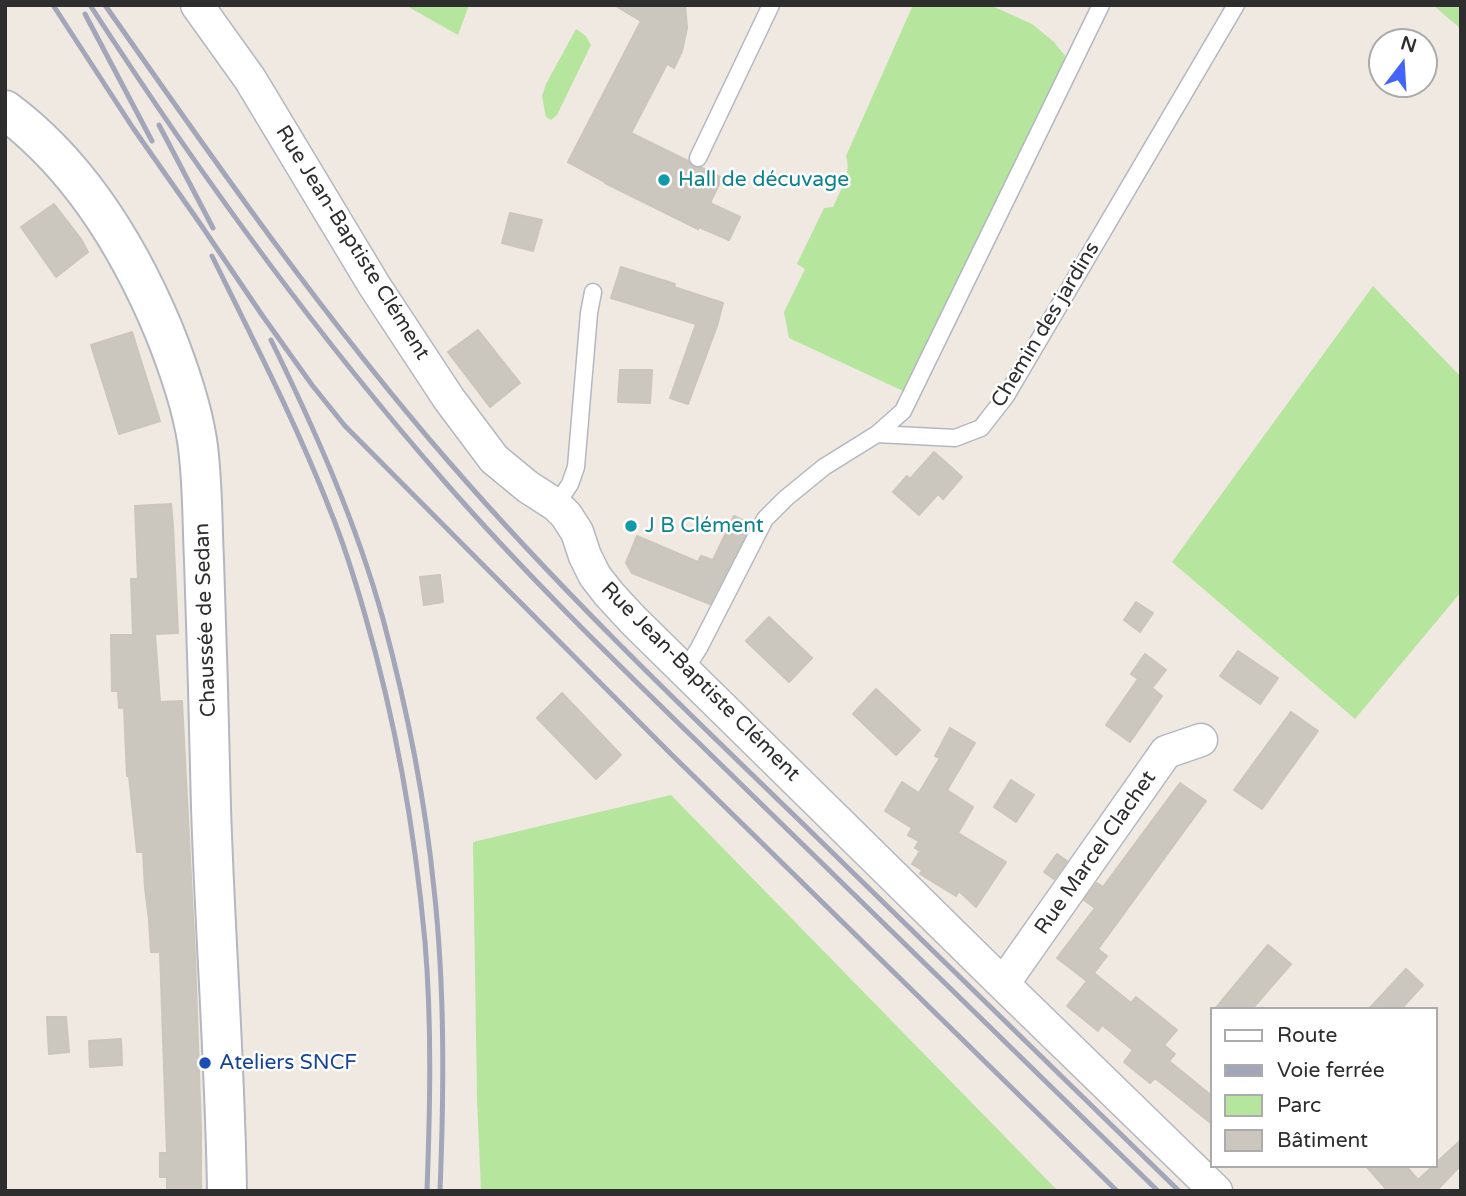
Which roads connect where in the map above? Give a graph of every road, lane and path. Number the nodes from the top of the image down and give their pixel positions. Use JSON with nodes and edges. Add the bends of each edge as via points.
{"nodes":[{"id":1,"x":197,"y":5,"type":"edge"},
{"id":2,"x":771,"y":5,"type":"edge"},
{"id":3,"x":1101,"y":5,"type":"edge"},
{"id":4,"x":1236,"y":5,"type":"edge"},
{"id":5,"x":5,"y":110,"type":"edge"},
{"id":6,"x":698,"y":158,"type":"dead end"},
{"id":7,"x":593,"y":292,"type":"dead end"},
{"id":8,"x":877,"y":434,"type":"junction"},
{"id":9,"x":556,"y":505,"type":"junction"},
{"id":10,"x":685,"y":670,"type":"junction"},
{"id":11,"x":1201,"y":740,"type":"dead end"},
{"id":12,"x":1003,"y":984,"type":"junction"},
{"id":13,"x":227,"y":1191,"type":"edge"},
{"id":14,"x":1216,"y":1191,"type":"edge"}],
"edges":[{"from":1,"to":9,"type":"street","name":"Rue Jean-Baptiste Clément","via":[[250,79],[449,399],[494,459]]},
{"from":2,"to":6,"type":"lane"},
{"from":3,"to":8,"type":"lane","via":[[903,411]]},
{"from":4,"to":8,"type":"lane","name":"Chemin des jardins","via":[[1006,396],[981,428],[955,438]]},
{"from":5,"to":13,"type":"main road","name":"Chaussée de Sedan","via":[[65,165],[116,235],[150,297],[191,411],[201,484]]},
{"from":7,"to":9,"type":"lane","via":[[576,467]]},
{"from":8,"to":10,"type":"lane","via":[[824,467],[765,519]]},
{"from":9,"to":10,"type":"street","name":"Rue Jean-Baptiste Clément","via":[[577,532],[595,576],[609,594]]},
{"from":10,"to":12,"type":"street","name":"Rue Jean-Baptiste Clément"},
{"from":11,"to":12,"type":"street","name":"Rue Marcel Clachet","via":[[1166,752]]},
{"from":12,"to":14,"type":"street","name":"Rue Jean-Baptiste Clément"}]}
